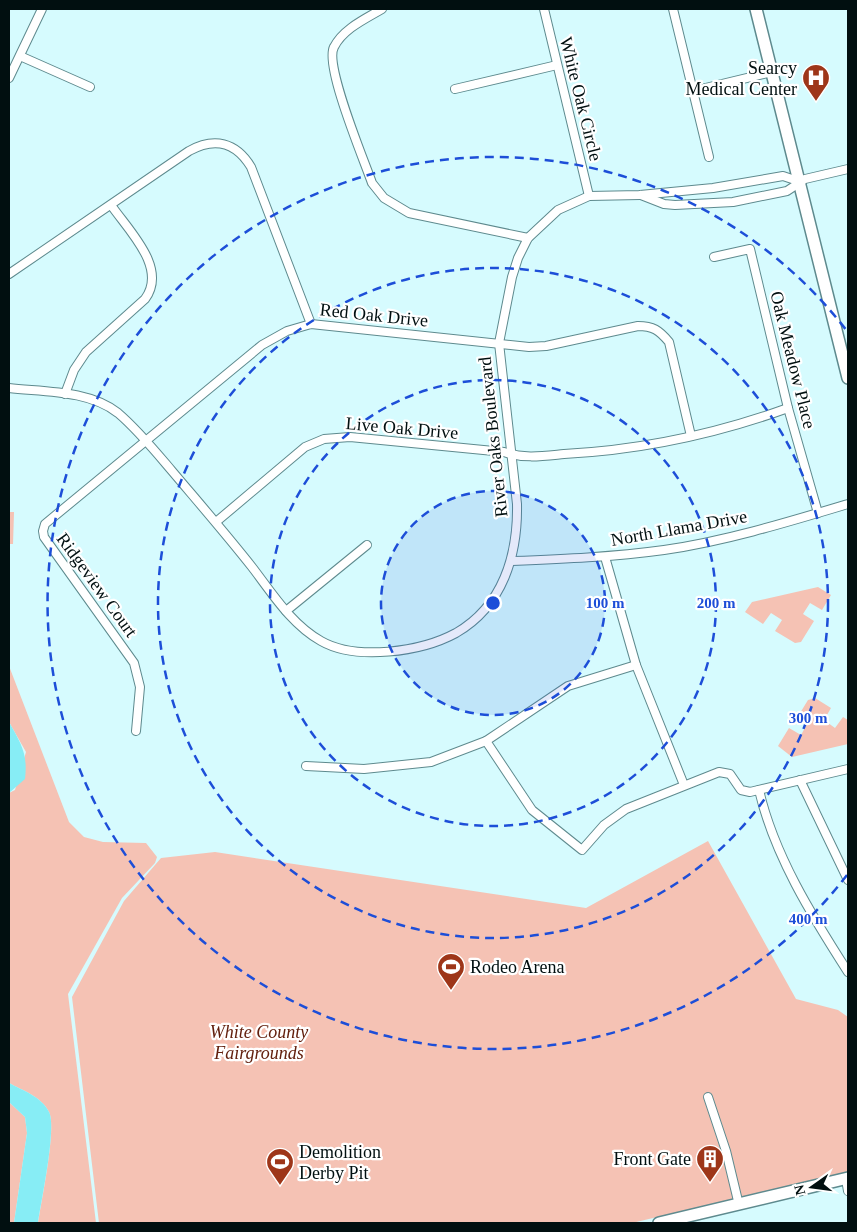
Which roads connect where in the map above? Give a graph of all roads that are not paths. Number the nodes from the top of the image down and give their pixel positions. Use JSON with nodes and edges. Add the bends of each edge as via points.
{"nodes":[{"id":1,"x":42,"y":9,"type":"edge"},
{"id":2,"x":382,"y":9,"type":"edge"},
{"id":3,"x":544,"y":9,"type":"edge"},
{"id":4,"x":673,"y":9,"type":"edge"},
{"id":5,"x":756,"y":9,"type":"edge"},
{"id":6,"x":20,"y":56,"type":"junction"},
{"id":7,"x":557,"y":65,"type":"junction"},
{"id":8,"x":772,"y":72,"type":"junction"},
{"id":9,"x":9,"y":78,"type":"edge"},
{"id":10,"x":90,"y":87,"type":"dead end"},
{"id":11,"x":456,"y":89,"type":"dead end"},
{"id":12,"x":693,"y":91,"type":"junction"},
{"id":13,"x":709,"y":157,"type":"dead end"},
{"id":14,"x":848,"y":169,"type":"edge"},
{"id":15,"x":798,"y":181,"type":"junction"},
{"id":16,"x":640,"y":195,"type":"junction"},
{"id":17,"x":589,"y":196,"type":"junction"},
{"id":18,"x":111,"y":205,"type":"junction"},
{"id":19,"x":528,"y":238,"type":"junction"},
{"id":20,"x":714,"y":257,"type":"dead end"},
{"id":21,"x":9,"y":274,"type":"edge"},
{"id":22,"x":311,"y":324,"type":"junction"},
{"id":23,"x":499,"y":343,"type":"junction"},
{"id":24,"x":848,"y":378,"type":"edge"},
{"id":25,"x":9,"y":388,"type":"edge"},
{"id":26,"x":65,"y":394,"type":"junction"},
{"id":27,"x":788,"y":408,"type":"junction"},
{"id":28,"x":691,"y":436,"type":"junction"},
{"id":29,"x":145,"y":440,"type":"junction"},
{"id":30,"x":512,"y":455,"type":"junction"},
{"id":31,"x":848,"y":504,"type":"edge"},
{"id":32,"x":818,"y":513,"type":"junction"},
{"id":33,"x":216,"y":522,"type":"junction"},
{"id":34,"x":367,"y":545,"type":"dead end"},
{"id":35,"x":606,"y":557,"type":"junction"},
{"id":36,"x":512,"y":561,"type":"junction"},
{"id":37,"x":286,"y":611,"type":"junction"},
{"id":38,"x":636,"y":665,"type":"junction"},
{"id":39,"x":136,"y":731,"type":"dead end"},
{"id":40,"x":486,"y":742,"type":"junction"},
{"id":41,"x":306,"y":766,"type":"dead end"},
{"id":42,"x":848,"y":769,"type":"edge"},
{"id":43,"x":800,"y":780,"type":"junction"},
{"id":44,"x":684,"y":785,"type":"junction"},
{"id":45,"x":759,"y":790,"type":"junction"},
{"id":46,"x":848,"y":880,"type":"edge"},
{"id":47,"x":848,"y":972,"type":"edge"},
{"id":48,"x":708,"y":1097,"type":"dead end"},
{"id":49,"x":847,"y":1183,"type":"edge"},
{"id":50,"x":739,"y":1204,"type":"junction"},
{"id":51,"x":659,"y":1223,"type":"edge"}],
"edges":[{"from":1,"to":6,"type":"street"},
{"from":2,"to":19,"type":"street","via":[[343,33],[332,48],[334,75],[372,183],[384,198],[409,213]]},
{"from":3,"to":7,"type":"street","name":"White Oak Circle"},
{"from":4,"to":12,"type":"street"},
{"from":5,"to":8,"type":"street"},
{"from":6,"to":9,"type":"street"},
{"from":6,"to":10,"type":"street"},
{"from":7,"to":11,"type":"street"},
{"from":7,"to":17,"type":"street","name":"White Oak Circle"},
{"from":8,"to":12,"type":"street"},
{"from":8,"to":15,"type":"street"},
{"from":12,"to":13,"type":"street"},
{"from":14,"to":15,"type":"street"},
{"from":15,"to":16,"type":"street","name":"River Oaks Boulevard","via":[[784,176],[730,186]]},
{"from":15,"to":16,"type":"street","name":"River Oaks Boulevard","via":[[787,191],[714,204],[664,204]]},
{"from":15,"to":24,"type":"street"},
{"from":16,"to":17,"type":"street","name":"River Oaks Boulevard"},
{"from":17,"to":19,"type":"street","name":"River Oaks Boulevard","via":[[558,210]]},
{"from":18,"to":21,"type":"street","name":"Red Oak Drive"},
{"from":18,"to":22,"type":"street","name":"Red Oak Drive","via":[[196,147],[213,142],[230,145],[245,157],[251,167]]},
{"from":18,"to":26,"type":"street","via":[[152,267],[152,290],[86,352],[74,370]]},
{"from":19,"to":23,"type":"street","name":"River Oaks Boulevard","via":[[512,277]]},
{"from":20,"to":27,"type":"street","name":"Oak Meadow Place","via":[[750,249]]},
{"from":22,"to":23,"type":"street","name":"Red Oak Drive"},
{"from":22,"to":29,"type":"street","via":[[287,331],[262,345]]},
{"from":23,"to":28,"type":"street","name":"Red Oak Drive","via":[[546,346],[651,326],[669,342]]},
{"from":23,"to":30,"type":"street","name":"River Oaks Boulevard"},
{"from":25,"to":26,"type":"street","name":"River Oaks Boulevard"},
{"from":26,"to":29,"type":"street","name":"River Oaks Boulevard","via":[[102,404],[117,413]]},
{"from":27,"to":28,"type":"street","name":"Live Oak Drive"},
{"from":27,"to":32,"type":"street","name":"Oak Meadow Place"},
{"from":28,"to":30,"type":"street","name":"Live Oak Drive","via":[[630,448]]},
{"from":29,"to":33,"type":"street","name":"River Oaks Boulevard"},
{"from":29,"to":39,"type":"street","name":"Ridgeview Court","via":[[46,524],[43,530],[44,537],[134,663],[140,687]]},
{"from":30,"to":33,"type":"street","name":"Live Oak Drive","via":[[350,437],[324,439],[304,448]]},
{"from":30,"to":36,"type":"street","name":"River Oaks Boulevard","via":[[518,530]]},
{"from":31,"to":32,"type":"street","name":"North Llama Drive"},
{"from":32,"to":35,"type":"street","name":"North Llama Drive","via":[[666,550]]},
{"from":33,"to":37,"type":"street","name":"River Oaks Boulevard"},
{"from":34,"to":37,"type":"street"},
{"from":35,"to":36,"type":"street","name":"North Llama Drive"},
{"from":35,"to":38,"type":"street"},
{"from":36,"to":37,"type":"street","name":"River Oaks Boulevard","via":[[501,587],[469,625],[450,636],[423,645],[367,654],[348,650],[322,642],[304,631]]},
{"from":38,"to":40,"type":"street","via":[[568,686]]},
{"from":38,"to":44,"type":"street"},
{"from":40,"to":41,"type":"street","via":[[419,764],[364,769]]},
{"from":40,"to":44,"type":"street","via":[[532,810],[582,850],[626,808]]},
{"from":42,"to":43,"type":"street"},
{"from":43,"to":45,"type":"street"},
{"from":43,"to":46,"type":"street"},
{"from":44,"to":45,"type":"street","via":[[725,772],[741,790]]},
{"from":45,"to":47,"type":"street","via":[[767,822],[814,919]]},
{"from":48,"to":50,"type":"street"},
{"from":49,"to":50,"type":"street"},
{"from":50,"to":51,"type":"street"}]}
